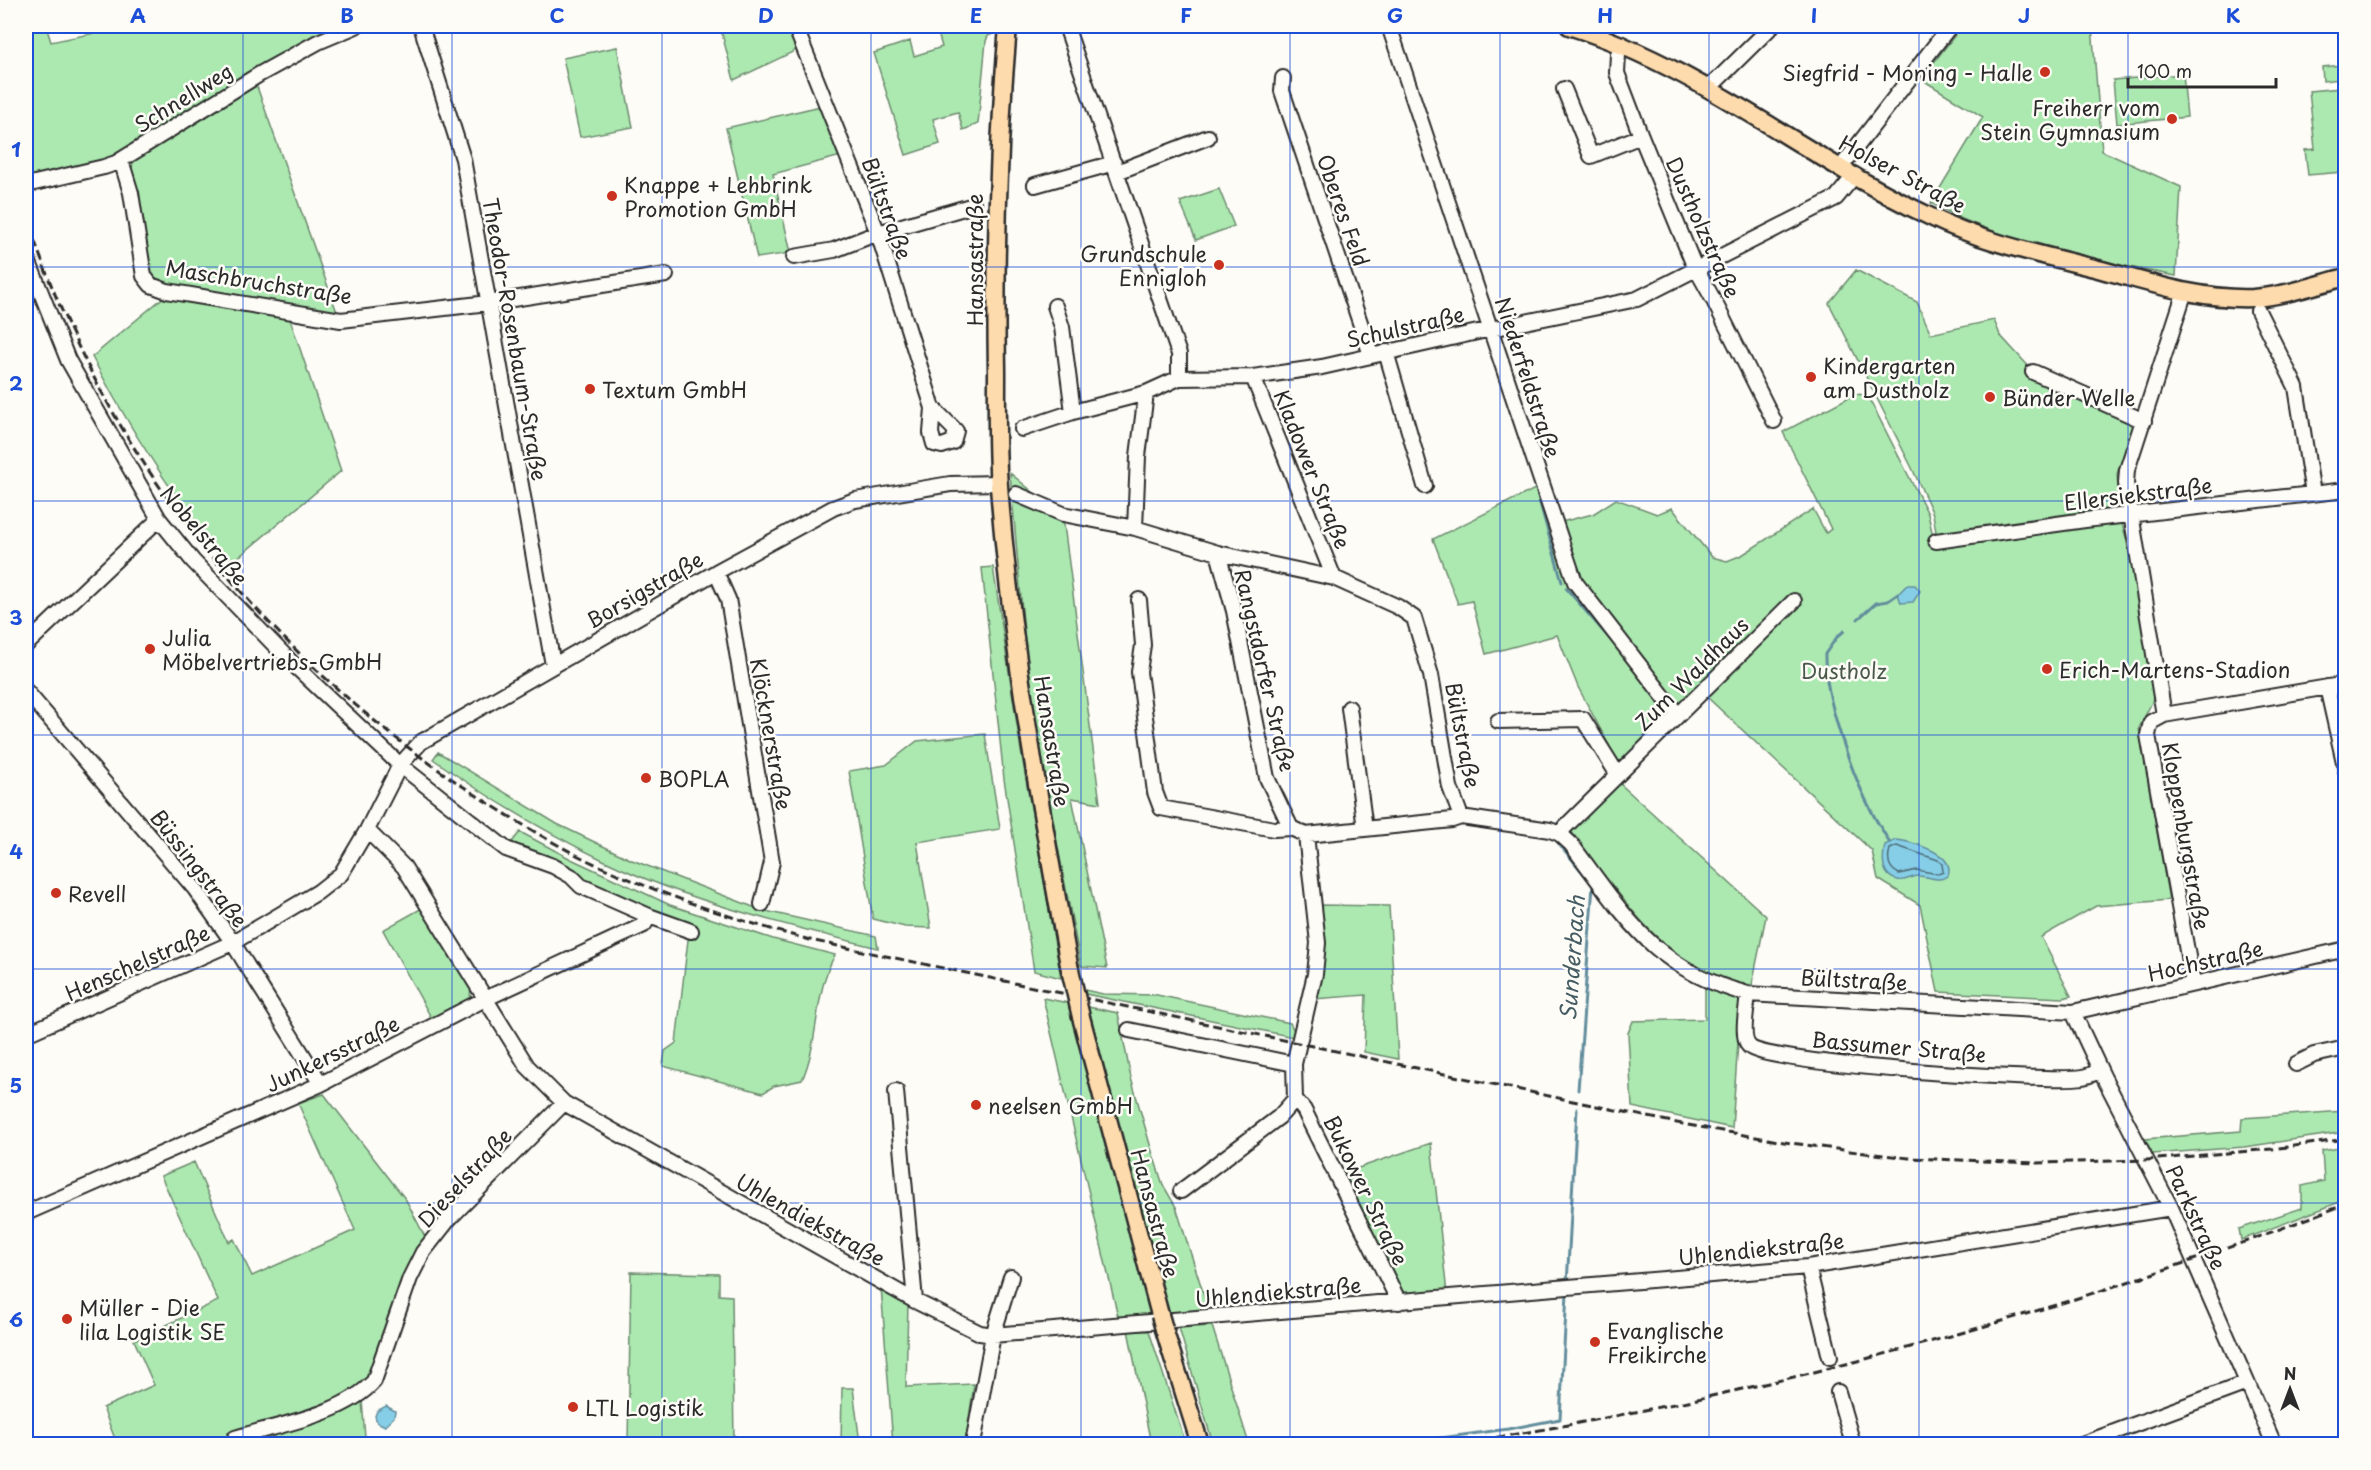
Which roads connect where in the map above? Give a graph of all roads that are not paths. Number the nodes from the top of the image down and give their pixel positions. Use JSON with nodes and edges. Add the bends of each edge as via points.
{"nodes":[{"id":1,"x":356,"y":26,"type":"edge"},
{"id":2,"x":421,"y":26,"type":"edge"},
{"id":3,"x":795,"y":26,"type":"edge"},
{"id":4,"x":1008,"y":26,"type":"edge"},
{"id":5,"x":1066,"y":26,"type":"edge"},
{"id":6,"x":1389,"y":26,"type":"edge"},
{"id":7,"x":1569,"y":26,"type":"edge"},
{"id":8,"x":1772,"y":26,"type":"edge"},
{"id":9,"x":1950,"y":26,"type":"edge"},
{"id":10,"x":1594,"y":29,"type":"edge"},
{"id":11,"x":1622,"y":44,"type":"junction"},
{"id":12,"x":1284,"y":78,"type":"dead end"},
{"id":13,"x":1709,"y":88,"type":"junction"},
{"id":14,"x":1564,"y":89,"type":"dead end"},
{"id":15,"x":1641,"y":136,"type":"junction"},
{"id":16,"x":1208,"y":137,"type":"dead end"},
{"id":17,"x":121,"y":160,"type":"junction"},
{"id":18,"x":1115,"y":167,"type":"junction"},
{"id":19,"x":1848,"y":171,"type":"junction"},
{"id":20,"x":26,"y":184,"type":"edge"},
{"id":21,"x":1035,"y":185,"type":"dead end"},
{"id":22,"x":974,"y":205,"type":"dead end"},
{"id":23,"x":878,"y":233,"type":"junction"},
{"id":24,"x":26,"y":255,"type":"edge"},
{"id":25,"x":794,"y":257,"type":"dead end"},
{"id":26,"x":1696,"y":270,"type":"junction"},
{"id":27,"x":666,"y":275,"type":"dead end"},
{"id":28,"x":2346,"y":277,"type":"edge"},
{"id":29,"x":2185,"y":291,"type":"junction"},
{"id":30,"x":488,"y":303,"type":"junction"},
{"id":31,"x":1056,"y":306,"type":"dead end"},
{"id":32,"x":2258,"y":310,"type":"dead end"},
{"id":33,"x":1491,"y":329,"type":"junction"},
{"id":34,"x":1386,"y":352,"type":"junction"},
{"id":35,"x":1371,"y":355,"type":"junction"},
{"id":36,"x":2033,"y":372,"type":"dead end"},
{"id":37,"x":1253,"y":377,"type":"junction"},
{"id":38,"x":1179,"y":378,"type":"junction"},
{"id":39,"x":1152,"y":390,"type":"junction"},
{"id":40,"x":933,"y":408,"type":"dead end"},
{"id":41,"x":1073,"y":412,"type":"junction"},
{"id":42,"x":1774,"y":421,"type":"dead end"},
{"id":43,"x":2144,"y":421,"type":"junction"},
{"id":44,"x":1023,"y":429,"type":"dead end"},
{"id":45,"x":999,"y":483,"type":"junction"},
{"id":46,"x":1425,"y":486,"type":"dead end"},
{"id":47,"x":2346,"y":490,"type":"edge"},
{"id":48,"x":1016,"y":494,"type":"dead end"},
{"id":49,"x":2313,"y":494,"type":"junction"},
{"id":50,"x":2131,"y":516,"type":"junction"},
{"id":51,"x":159,"y":519,"type":"junction"},
{"id":52,"x":1135,"y":528,"type":"junction"},
{"id":53,"x":1936,"y":541,"type":"dead end"},
{"id":54,"x":1218,"y":553,"type":"junction"},
{"id":55,"x":716,"y":572,"type":"junction"},
{"id":56,"x":1334,"y":578,"type":"junction"},
{"id":57,"x":1139,"y":600,"type":"dead end"},
{"id":58,"x":1794,"y":601,"type":"dead end"},
{"id":59,"x":26,"y":645,"type":"edge"},
{"id":60,"x":554,"y":665,"type":"junction"},
{"id":61,"x":2346,"y":684,"type":"edge"},
{"id":62,"x":2327,"y":687,"type":"junction"},
{"id":63,"x":26,"y":691,"type":"edge"},
{"id":64,"x":1349,"y":708,"type":"dead end"},
{"id":65,"x":1678,"y":715,"type":"junction"},
{"id":66,"x":2164,"y":715,"type":"junction"},
{"id":67,"x":1498,"y":721,"type":"dead end"},
{"id":68,"x":400,"y":765,"type":"junction"},
{"id":69,"x":2346,"y":771,"type":"edge"},
{"id":70,"x":1618,"y":775,"type":"junction"},
{"id":71,"x":1461,"y":817,"type":"junction"},
{"id":72,"x":1291,"y":828,"type":"junction"},
{"id":73,"x":1365,"y":829,"type":"junction"},
{"id":74,"x":367,"y":830,"type":"junction"},
{"id":75,"x":1560,"y":834,"type":"junction"},
{"id":76,"x":1306,"y":835,"type":"junction"},
{"id":77,"x":762,"y":904,"type":"dead end"},
{"id":78,"x":649,"y":916,"type":"junction"},
{"id":79,"x":692,"y":931,"type":"dead end"},
{"id":80,"x":232,"y":943,"type":"junction"},
{"id":81,"x":2346,"y":949,"type":"edge"},
{"id":82,"x":2193,"y":984,"type":"junction"},
{"id":83,"x":1748,"y":994,"type":"junction"},
{"id":84,"x":485,"y":999,"type":"junction"},
{"id":85,"x":2073,"y":1012,"type":"junction"},
{"id":86,"x":1129,"y":1030,"type":"dead end"},
{"id":87,"x":26,"y":1034,"type":"edge"},
{"id":88,"x":2346,"y":1048,"type":"edge"},
{"id":89,"x":1294,"y":1064,"type":"junction"},
{"id":90,"x":2296,"y":1064,"type":"dead end"},
{"id":91,"x":2100,"y":1071,"type":"junction"},
{"id":92,"x":321,"y":1084,"type":"junction"},
{"id":93,"x":896,"y":1091,"type":"dead end"},
{"id":94,"x":1295,"y":1099,"type":"junction"},
{"id":95,"x":564,"y":1103,"type":"junction"},
{"id":96,"x":1181,"y":1191,"type":"dead end"},
{"id":97,"x":2171,"y":1208,"type":"junction"},
{"id":98,"x":26,"y":1213,"type":"edge"},
{"id":99,"x":1808,"y":1267,"type":"junction"},
{"id":100,"x":1011,"y":1277,"type":"dead end"},
{"id":101,"x":915,"y":1301,"type":"junction"},
{"id":102,"x":1399,"y":1302,"type":"junction"},
{"id":103,"x":993,"y":1335,"type":"junction"},
{"id":104,"x":1830,"y":1357,"type":"dead end"},
{"id":105,"x":2247,"y":1383,"type":"junction"},
{"id":106,"x":1838,"y":1392,"type":"dead end"},
{"id":107,"x":234,"y":1437,"type":"dead end"},
{"id":108,"x":973,"y":1444,"type":"edge"},
{"id":109,"x":1200,"y":1444,"type":"edge"},
{"id":110,"x":1853,"y":1444,"type":"edge"},
{"id":111,"x":2082,"y":1444,"type":"edge"},
{"id":112,"x":2274,"y":1444,"type":"edge"}],
"edges":[{"from":1,"to":17,"type":"street","name":"Schnellweg","via":[[260,74]]},
{"from":2,"to":30,"type":"street","name":"Theodor-Rosenbaum-Straße","via":[[460,146]]},
{"from":3,"to":23,"type":"street","name":"Bültstraße"},
{"from":4,"to":45,"type":"main road","name":"Hansastraße","via":[[996,203]]},
{"from":5,"to":18,"type":"street"},
{"from":6,"to":33,"type":"street","name":"Niederfeldstraße"},
{"from":7,"to":10,"type":"main road","name":"Holser Straße"},
{"from":8,"to":13,"type":"street"},
{"from":9,"to":19,"type":"street","name":"Schulstraße"},
{"from":10,"to":11,"type":"main road","name":"Holser Straße"},
{"from":11,"to":13,"type":"main road","name":"Holser Straße"},
{"from":11,"to":15,"type":"street","name":"Dustholzstraße","via":[[1617,73]]},
{"from":12,"to":35,"type":"street","name":"Oberes Feld","via":[[1282,91]]},
{"from":13,"to":19,"type":"main road","name":"Holser Straße"},
{"from":14,"to":15,"type":"street","via":[[1591,156]]},
{"from":15,"to":26,"type":"street","name":"Dustholzstraße"},
{"from":16,"to":18,"type":"street"},
{"from":17,"to":20,"type":"street","name":"Schnellweg"},
{"from":17,"to":30,"type":"street","name":"Maschbruchstraße","via":[[131,193],[144,276],[151,285],[167,291],[341,320]]},
{"from":18,"to":21,"type":"street"},
{"from":18,"to":38,"type":"street","via":[[1179,354]]},
{"from":19,"to":26,"type":"street","name":"Schulstraße","via":[[1836,198]]},
{"from":19,"to":29,"type":"main road","name":"Holser Straße","via":[[1930,217],[1980,237]]},
{"from":22,"to":23,"type":"street"},
{"from":23,"to":25,"type":"street","via":[[834,250]]},
{"from":23,"to":40,"type":"street","name":"Bültstraße"},
{"from":24,"to":51,"type":"street","name":"Nobelstraße","via":[[68,360]]},
{"from":26,"to":33,"type":"street","name":"Schulstraße","via":[[1637,299]]},
{"from":26,"to":42,"type":"street","name":"Dustholzstraße"},
{"from":27,"to":30,"type":"street","name":"Maschbruchstraße"},
{"from":28,"to":29,"type":"main road","name":"Holser Straße","via":[[2255,298]]},
{"from":29,"to":43,"type":"street","name":"Kloppenburgstraße"},
{"from":30,"to":60,"type":"street","name":"Theodor-Rosenbaum-Straße"},
{"from":31,"to":41,"type":"street"},
{"from":32,"to":49,"type":"street","via":[[2296,387]]},
{"from":33,"to":34,"type":"street","name":"Schulstraße"},
{"from":33,"to":65,"type":"street","name":"Niederfeldstraße","via":[[1575,582]]},
{"from":34,"to":35,"type":"street","name":"Schulstraße"},
{"from":34,"to":46,"type":"street"},
{"from":35,"to":37,"type":"street","name":"Schulstraße"},
{"from":36,"to":43,"type":"street"},
{"from":37,"to":38,"type":"street","name":"Schulstraße"},
{"from":37,"to":56,"type":"street","name":"Kladower Straße"},
{"from":38,"to":39,"type":"street","name":"Schulstraße"},
{"from":39,"to":41,"type":"street","name":"Schulstraße"},
{"from":39,"to":52,"type":"street","via":[[1138,456]]},
{"from":41,"to":44,"type":"street","name":"Schulstraße"},
{"from":43,"to":50,"type":"street","name":"Kloppenburgstraße","via":[[2127,470]]},
{"from":45,"to":55,"type":"street","name":"Borsigstraße","via":[[950,484],[855,500],[833,508]]},
{"from":45,"to":109,"type":"main road","name":"Hansastraße","bridge":true,"via":[[1009,596],[1031,755],[1069,965],[1162,1322]]},
{"from":47,"to":49,"type":"street","name":"Ellersiekstraße"},
{"from":48,"to":52,"type":"street","name":"Bültstraße","via":[[1063,514]]},
{"from":49,"to":50,"type":"street","name":"Ellersiekstraße"},
{"from":50,"to":53,"type":"street","name":"Ellersiekstraße"},
{"from":50,"to":66,"type":"street","name":"Kloppenburgstraße"},
{"from":51,"to":59,"type":"street"},
{"from":51,"to":68,"type":"street","name":"Nobelstraße","via":[[193,561],[292,663]]},
{"from":52,"to":54,"type":"street","name":"Bültstraße"},
{"from":54,"to":56,"type":"street","name":"Bültstraße"},
{"from":54,"to":72,"type":"street","name":"Rangstdorfer Straße","via":[[1234,611],[1267,778]]},
{"from":55,"to":60,"type":"street","name":"Borsigstraße"},
{"from":55,"to":77,"type":"street","name":"Klöcknerstraße","via":[[728,599],[772,862]]},
{"from":56,"to":71,"type":"street","name":"Bültstraße","via":[[1414,618],[1431,675],[1450,787]]},
{"from":57,"to":72,"type":"street","via":[[1143,645],[1139,672],[1155,792],[1161,808],[1274,829]]},
{"from":58,"to":65,"type":"street","name":"Zum Waldhaus"},
{"from":60,"to":68,"type":"street","name":"Borsigstraße","via":[[429,736]]},
{"from":61,"to":62,"type":"street"},
{"from":62,"to":66,"type":"street"},
{"from":62,"to":69,"type":"street"},
{"from":63,"to":80,"type":"street","name":"Büssingstraße","via":[[195,889]]},
{"from":64,"to":73,"type":"street"},
{"from":65,"to":70,"type":"street","name":"Zum Waldhaus"},
{"from":66,"to":82,"type":"street","name":"Kloppenburgstraße","via":[[2151,722],[2148,735]]},
{"from":67,"to":70,"type":"street","via":[[1583,718]]},
{"from":68,"to":74,"type":"street","name":"Borsigstraße"},
{"from":68,"to":78,"type":"street","name":"Nobelstraße","via":[[506,849],[553,866],[581,886]]},
{"from":70,"to":75,"type":"street","name":"Zum Waldhaus"},
{"from":71,"to":73,"type":"street"},
{"from":71,"to":75,"type":"street","name":"Bültstraße"},
{"from":72,"to":76,"type":"street"},
{"from":73,"to":76,"type":"street"},
{"from":74,"to":80,"type":"street","name":"Henschelstraße","via":[[341,874]]},
{"from":74,"to":84,"type":"street","name":"Uhlendiekstraße","via":[[404,867]]},
{"from":75,"to":83,"type":"street","name":"Bültstraße","via":[[1643,938],[1702,980]]},
{"from":76,"to":89,"type":"street","via":[[1318,943],[1316,974]]},
{"from":78,"to":79,"type":"street","name":"Nobelstraße"},
{"from":78,"to":84,"type":"street","name":"Junkersstraße","via":[[644,925]]},
{"from":80,"to":87,"type":"street","name":"Henschelstraße"},
{"from":80,"to":92,"type":"street","name":"Büssingstraße"},
{"from":81,"to":82,"type":"street","name":"Hochstraße"},
{"from":82,"to":85,"type":"street","name":"Hochstraße"},
{"from":83,"to":85,"type":"street","name":"Bültstraße"},
{"from":83,"to":91,"type":"street","name":"Bassumer Straße","via":[[1745,1039],[1749,1047],[1762,1053],[1979,1076],[2081,1077]]},
{"from":84,"to":92,"type":"street","name":"Junkersstraße"},
{"from":84,"to":95,"type":"street","name":"Uhlendiekstraße","via":[[527,1066]]},
{"from":85,"to":91,"type":"street","name":"Parkstraße"},
{"from":86,"to":89,"type":"street"},
{"from":88,"to":90,"type":"street","via":[[2314,1055]]},
{"from":89,"to":94,"type":"street"},
{"from":91,"to":97,"type":"street","name":"Parkstraße"},
{"from":92,"to":98,"type":"street","name":"Junkersstraße"},
{"from":93,"to":101,"type":"street"},
{"from":94,"to":96,"type":"street","via":[[1280,1117]]},
{"from":94,"to":102,"type":"street","name":"Bukower Straße"},
{"from":95,"to":101,"type":"street","name":"Uhlendiekstraße"},
{"from":95,"to":107,"type":"street","name":"Dieselstraße","via":[[449,1219],[423,1252],[374,1382],[340,1407]]},
{"from":97,"to":99,"type":"street","name":"Uhlendiekstraße"},
{"from":97,"to":105,"type":"street","name":"Parkstraße"},
{"from":99,"to":102,"type":"street","name":"Uhlendiekstraße"},
{"from":99,"to":104,"type":"street"},
{"from":100,"to":103,"type":"street"},
{"from":101,"to":103,"type":"street","name":"Uhlendiekstraße","via":[[980,1333]]},
{"from":102,"to":103,"type":"street","name":"Uhlendiekstraße"},
{"from":103,"to":108,"type":"street"},
{"from":105,"to":111,"type":"street"},
{"from":105,"to":112,"type":"street","name":"Parkstraße"},
{"from":106,"to":110,"type":"street"}]}
